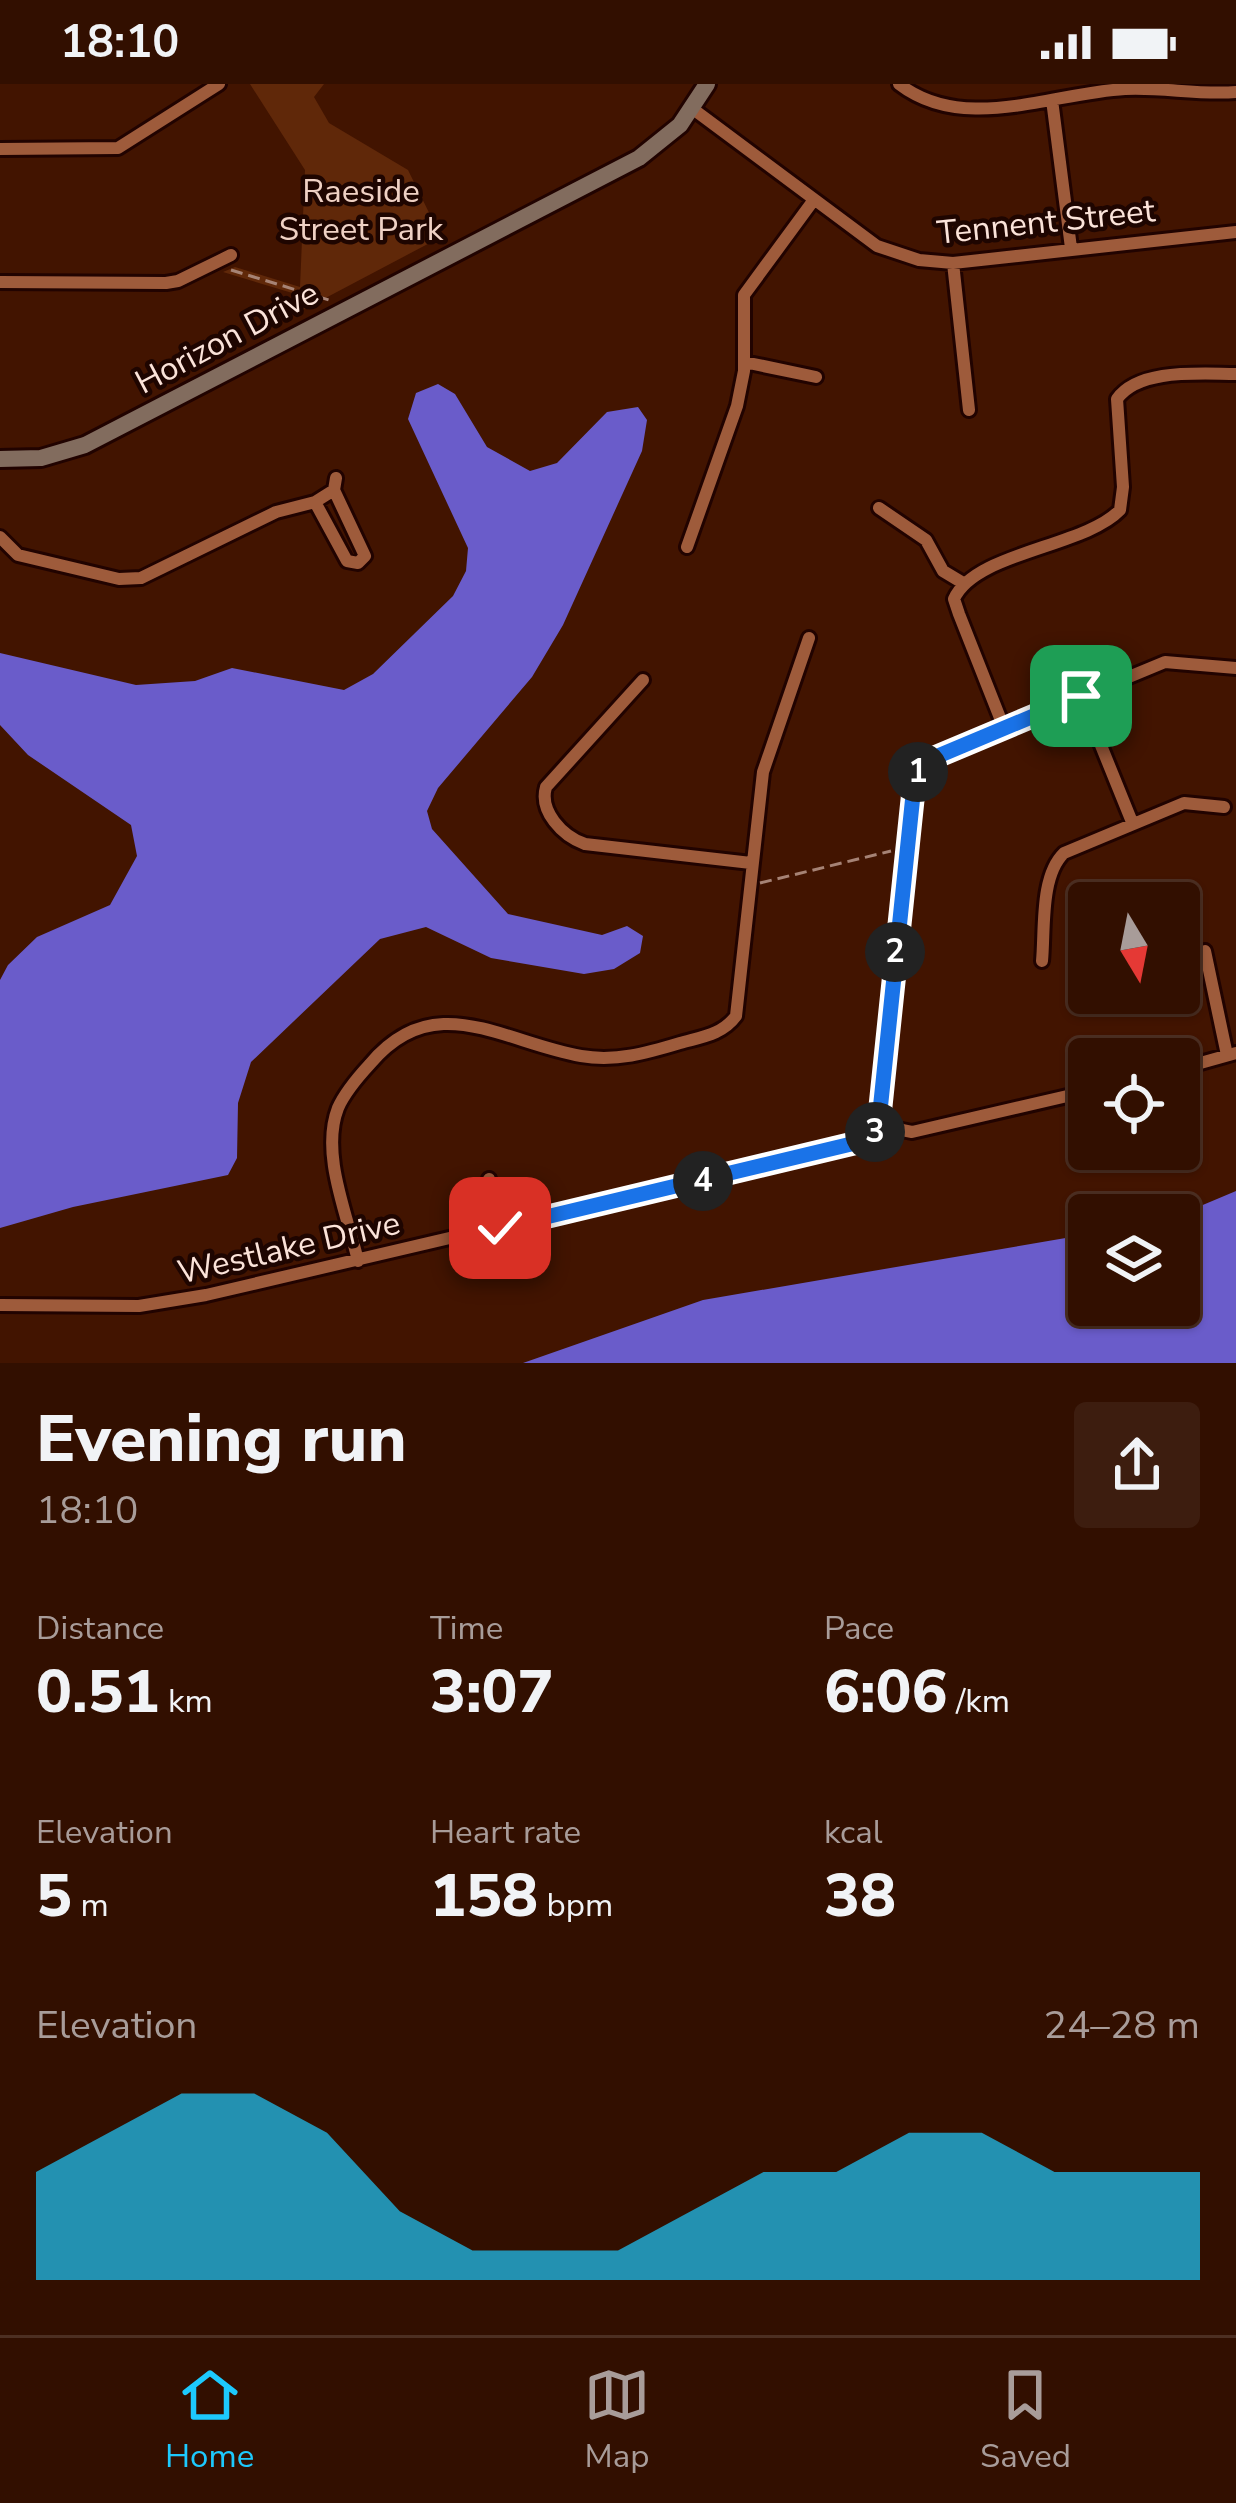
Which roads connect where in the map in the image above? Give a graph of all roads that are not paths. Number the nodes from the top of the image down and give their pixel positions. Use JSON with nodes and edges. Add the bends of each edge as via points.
{"nodes":[{"id":1,"x":219,"y":84,"type":"edge"},
{"id":2,"x":707,"y":84,"type":"edge"},
{"id":3,"x":899,"y":84,"type":"edge"},
{"id":4,"x":1236,"y":92,"type":"edge"},
{"id":5,"x":1052,"y":100,"type":"junction"},
{"id":6,"x":693,"y":109,"type":"junction"},
{"id":7,"x":0,"y":149,"type":"edge"},
{"id":8,"x":813,"y":201,"type":"junction"},
{"id":9,"x":1236,"y":232,"type":"edge"},
{"id":10,"x":1071,"y":248,"type":"junction"},
{"id":11,"x":229,"y":256,"type":"road end"},
{"id":12,"x":953,"y":263,"type":"junction"},
{"id":13,"x":0,"y":282,"type":"edge"},
{"id":14,"x":744,"y":362,"type":"junction"},
{"id":15,"x":1236,"y":374,"type":"edge"},
{"id":16,"x":816,"y":377,"type":"dead end"},
{"id":17,"x":969,"y":410,"type":"dead end"},
{"id":18,"x":0,"y":459,"type":"edge"},
{"id":19,"x":315,"y":502,"type":"junction"},
{"id":20,"x":879,"y":508,"type":"dead end"},
{"id":21,"x":0,"y":537,"type":"edge"},
{"id":22,"x":687,"y":547,"type":"dead end"},
{"id":23,"x":964,"y":583,"type":"junction"},
{"id":24,"x":809,"y":638,"type":"dead end"},
{"id":25,"x":1236,"y":668,"type":"edge"},
{"id":26,"x":643,"y":680,"type":"dead end"},
{"id":27,"x":1081,"y":696,"type":"junction"},
{"id":28,"x":1004,"y":728,"type":"junction"},
{"id":29,"x":1224,"y":807,"type":"dead end"},
{"id":30,"x":1132,"y":822,"type":"junction"},
{"id":31,"x":751,"y":863,"type":"junction"},
{"id":32,"x":1205,"y":951,"type":"dead end"},
{"id":33,"x":1042,"y":961,"type":"dead end"},
{"id":34,"x":1232,"y":1054,"type":"edge"},
{"id":35,"x":1200,"y":1063,"type":"edge"},
{"id":36,"x":1068,"y":1096,"type":"edge"},
{"id":37,"x":877,"y":1125,"type":"junction"},
{"id":38,"x":489,"y":1179,"type":"dead end"},
{"id":39,"x":500,"y":1228,"type":"junction"},
{"id":40,"x":358,"y":1261,"type":"junction"},
{"id":41,"x":0,"y":1305,"type":"edge"}],
"edges":[{"from":1,"to":7,"type":"street","via":[[118,148]]},
{"from":2,"to":6,"type":"street","name":"Horizon Drive"},
{"from":3,"to":5,"type":"street","via":[[940,106]]},
{"from":4,"to":5,"type":"street","via":[[1138,88]]},
{"from":5,"to":10,"type":"street"},
{"from":6,"to":8,"type":"street","name":"Tennent Street"},
{"from":6,"to":18,"type":"street","name":"Horizon Drive","via":[[639,158],[117,429],[59,454]]},
{"from":8,"to":12,"type":"street","name":"Tennent Street","via":[[877,246]]},
{"from":8,"to":14,"type":"street","via":[[744,295]]},
{"from":9,"to":10,"type":"street","name":"Tennent Street"},
{"from":10,"to":12,"type":"street","name":"Tennent Street"},
{"from":11,"to":13,"type":"street","via":[[166,283]]},
{"from":12,"to":17,"type":"street"},
{"from":14,"to":16,"type":"street"},
{"from":14,"to":22,"type":"street","via":[[737,406]]},
{"from":15,"to":23,"type":"street","via":[[1126,387],[1117,399],[1120,510]]},
{"from":19,"to":19,"type":"street","via":[[335,484],[363,546],[358,563],[347,561]]},
{"from":19,"to":21,"type":"street","via":[[276,512],[141,578],[18,555]]},
{"from":20,"to":23,"type":"street","via":[[926,540],[943,571]]},
{"from":23,"to":28,"type":"street","via":[[954,599]]},
{"from":24,"to":31,"type":"street","via":[[763,772]]},
{"from":25,"to":27,"type":"street","via":[[1165,662]]},
{"from":26,"to":31,"type":"street","via":[[546,787],[547,812],[585,844]]},
{"from":27,"to":28,"type":"street"},
{"from":27,"to":30,"type":"street"},
{"from":28,"to":37,"type":"street","via":[[931,759],[911,786]]},
{"from":29,"to":30,"type":"street","via":[[1184,803]]},
{"from":30,"to":33,"type":"street","via":[[1054,862]]},
{"from":31,"to":40,"type":"street","via":[[736,1016],[722,1031],[605,1059],[456,1023],[406,1031],[386,1047],[340,1103],[334,1126]]},
{"from":32,"to":34,"type":"street"},
{"from":34,"to":35,"type":"street"},
{"from":36,"to":37,"type":"street","via":[[912,1132]]},
{"from":37,"to":39,"type":"street","name":"Westlake Drive","via":[[868,1140],[849,1147]]},
{"from":38,"to":39,"type":"street"},
{"from":39,"to":40,"type":"street","name":"Westlake Drive"},
{"from":40,"to":41,"type":"street","name":"Westlake Drive","via":[[154,1304]]}]}
